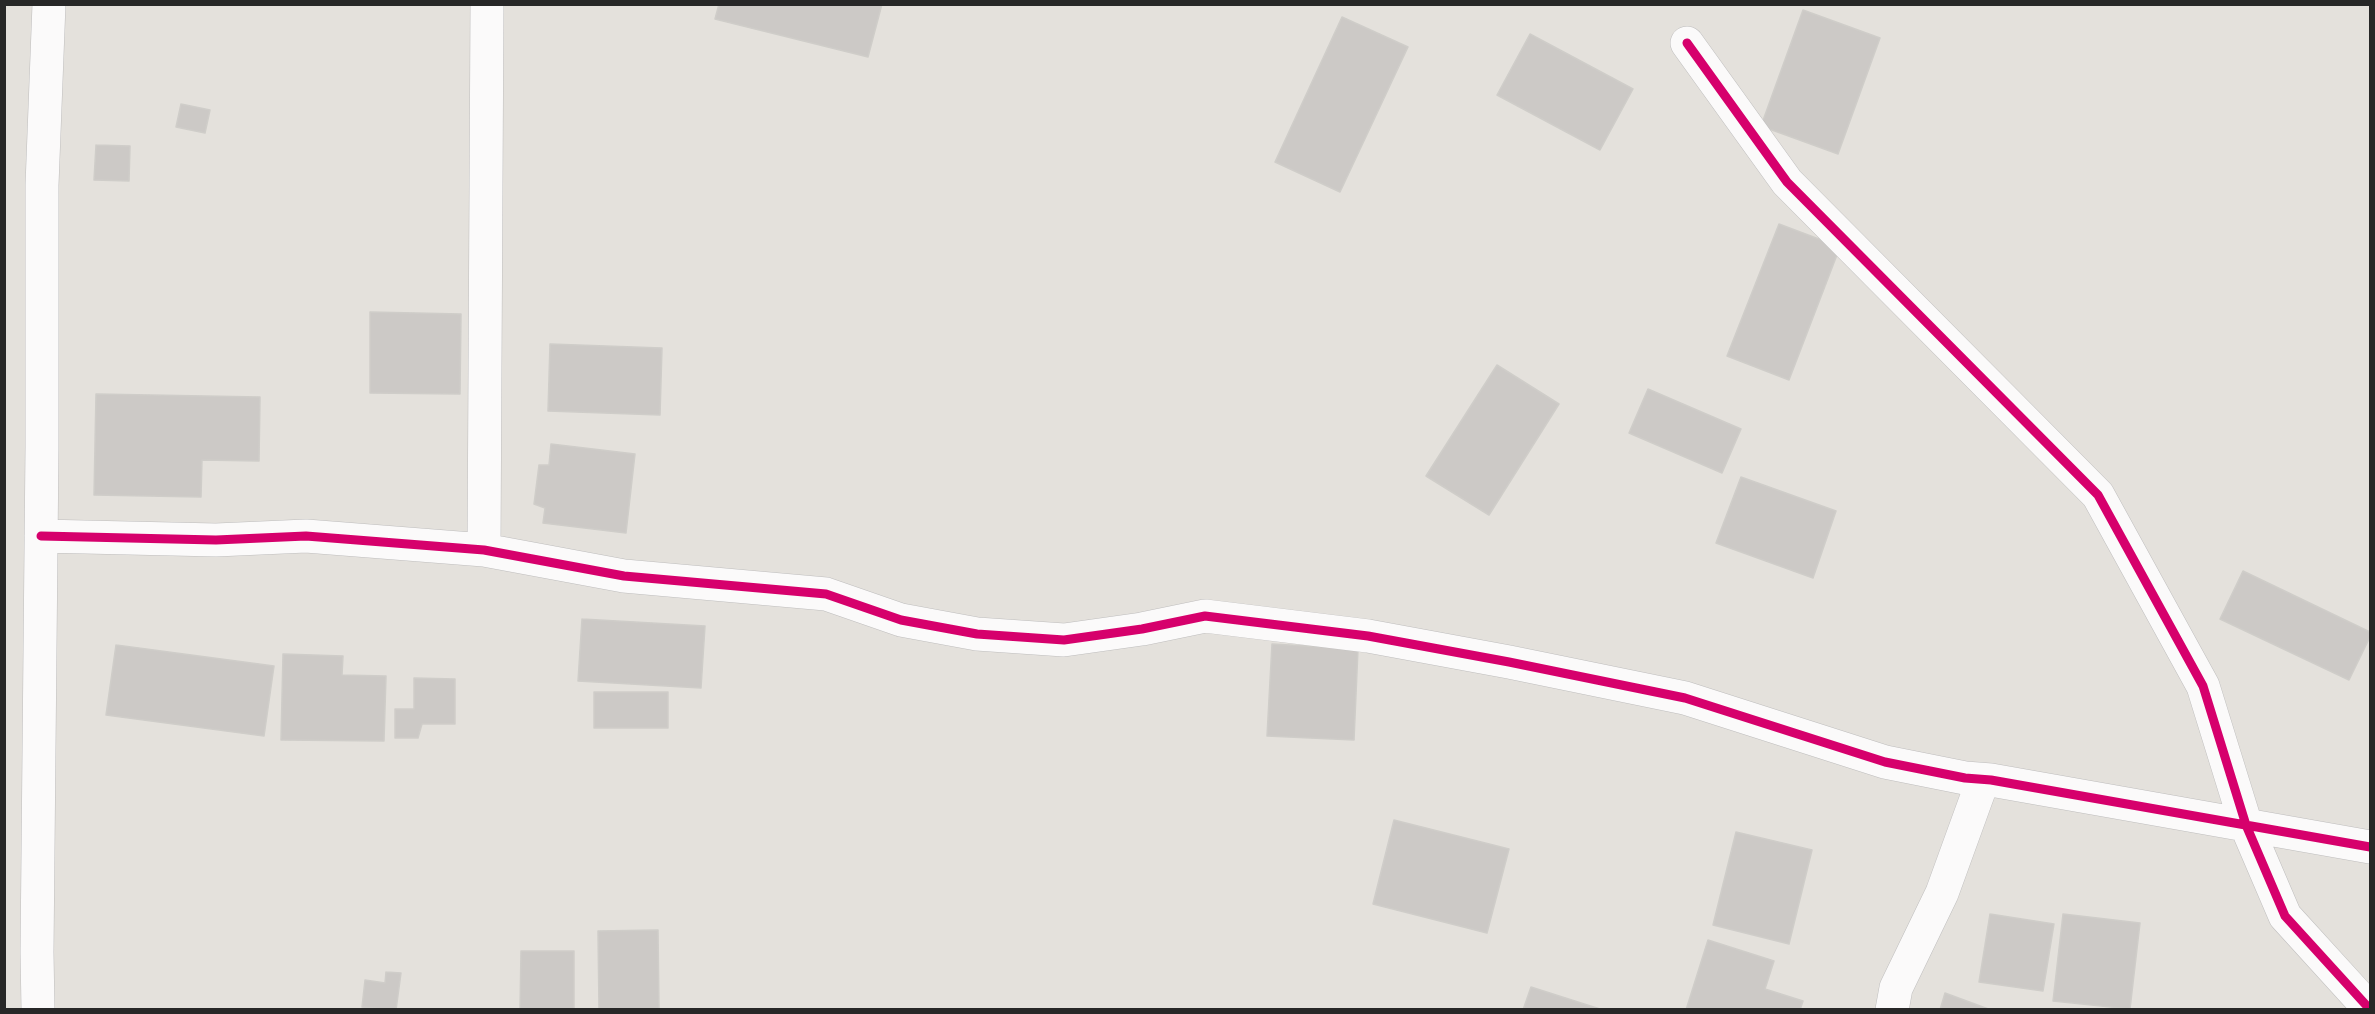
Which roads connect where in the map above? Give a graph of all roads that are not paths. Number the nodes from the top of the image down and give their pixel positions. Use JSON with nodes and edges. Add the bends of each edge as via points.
{"nodes":[{"id":1,"x":49,"y":4,"type":"edge"},
{"id":2,"x":487,"y":4,"type":"edge"},
{"id":3,"x":1687,"y":43,"type":"dead end"},
{"id":4,"x":41,"y":536,"type":"junction"},
{"id":5,"x":484,"y":550,"type":"junction"},
{"id":6,"x":1983,"y":780,"type":"junction"},
{"id":7,"x":2246,"y":825,"type":"junction"},
{"id":8,"x":2370,"y":847,"type":"edge"},
{"id":9,"x":2367,"y":1001,"type":"edge"},
{"id":10,"x":38,"y":1010,"type":"edge"},
{"id":11,"x":1892,"y":1010,"type":"edge"}],
"edges":[{"from":1,"to":4,"type":"street","via":[[42,185]]},
{"from":2,"to":5,"type":"street"},
{"from":3,"to":7,"type":"street","via":[[1787,182],[2098,495],[2204,686]]},
{"from":4,"to":5,"type":"street","via":[[216,540],[306,536]]},
{"from":4,"to":10,"type":"street"},
{"from":5,"to":6,"type":"street","via":[[624,576],[826,594],[901,620],[977,634],[1064,640],[1205,616],[1368,636],[1685,698],[1885,762]]},
{"from":6,"to":7,"type":"street"},
{"from":6,"to":11,"type":"street","via":[[1942,893],[1896,988]]},
{"from":7,"to":8,"type":"street"},
{"from":7,"to":9,"type":"street","via":[[2285,916]]}]}
